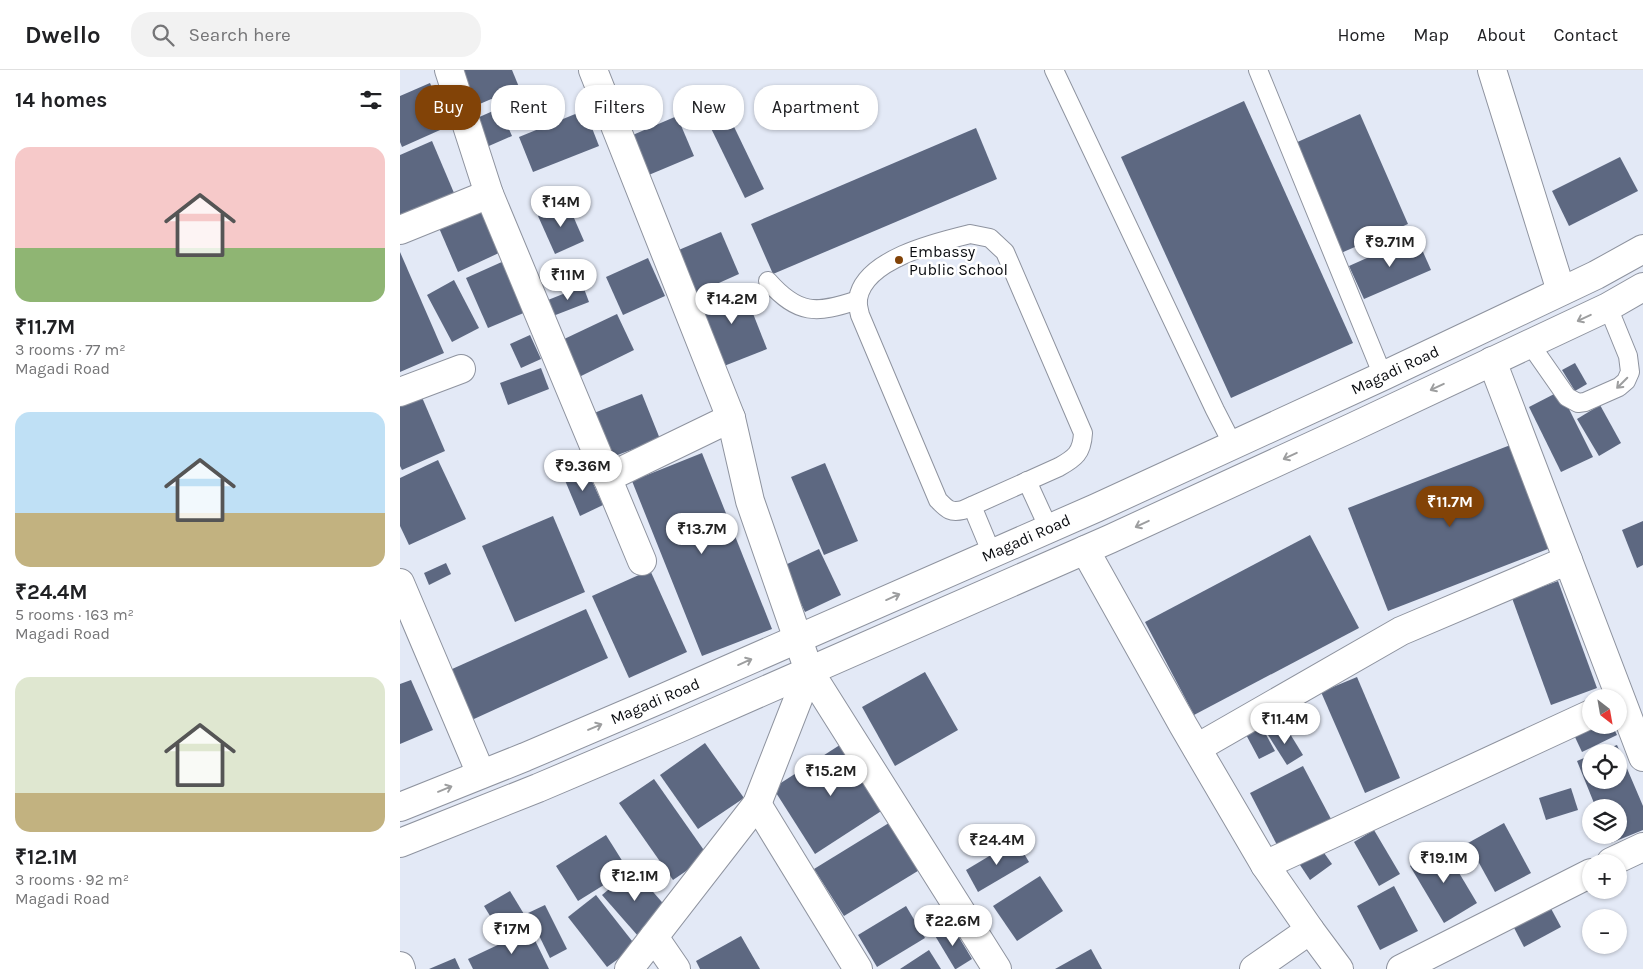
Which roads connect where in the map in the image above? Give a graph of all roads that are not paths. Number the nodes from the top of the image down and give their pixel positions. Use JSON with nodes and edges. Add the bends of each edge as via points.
{"nodes":[{"id":1,"x":449,"y":70,"type":"edge"},
{"id":2,"x":594,"y":70,"type":"edge"},
{"id":3,"x":1054,"y":70,"type":"edge"},
{"id":4,"x":1258,"y":70,"type":"edge"},
{"id":5,"x":1492,"y":70,"type":"edge"},
{"id":6,"x":489,"y":194,"type":"junction"},
{"id":7,"x":400,"y":230,"type":"edge"},
{"id":8,"x":1643,"y":249,"type":"edge"},
{"id":9,"x":768,"y":280,"type":"dead end"},
{"id":10,"x":1643,"y":287,"type":"edge"},
{"id":11,"x":1561,"y":291,"type":"junction"},
{"id":12,"x":858,"y":300,"type":"junction"},
{"id":13,"x":1608,"y":307,"type":"junction"},
{"id":14,"x":1530,"y":344,"type":"junction"},
{"id":15,"x":1492,"y":362,"type":"junction"},
{"id":16,"x":461,"y":369,"type":"dead end"},
{"id":17,"x":1383,"y":376,"type":"junction"},
{"id":18,"x":400,"y":392,"type":"edge"},
{"id":19,"x":731,"y":418,"type":"junction"},
{"id":20,"x":1233,"y":445,"type":"junction"},
{"id":21,"x":607,"y":478,"type":"junction"},
{"id":22,"x":1027,"y":482,"type":"junction"},
{"id":23,"x":972,"y":506,"type":"junction"},
{"id":24,"x":1049,"y":529,"type":"junction"},
{"id":25,"x":1085,"y":550,"type":"junction"},
{"id":26,"x":992,"y":554,"type":"junction"},
{"id":27,"x":1568,"y":560,"type":"junction"},
{"id":28,"x":642,"y":561,"type":"dead end"},
{"id":29,"x":400,"y":583,"type":"edge"},
{"id":30,"x":797,"y":639,"type":"junction"},
{"id":31,"x":809,"y":671,"type":"junction"},
{"id":32,"x":1616,"y":689,"type":"edge"},
{"id":33,"x":1582,"y":718,"type":"edge"},
{"id":34,"x":1628,"y":720,"type":"edge"},
{"id":35,"x":1197,"y":748,"type":"junction"},
{"id":36,"x":1643,"y":757,"type":"edge"},
{"id":37,"x":481,"y":774,"type":"junction"},
{"id":38,"x":757,"y":804,"type":"junction"},
{"id":39,"x":400,"y":807,"type":"edge"},
{"id":40,"x":400,"y":843,"type":"edge"},
{"id":41,"x":1643,"y":846,"type":"edge"},
{"id":42,"x":1627,"y":854,"type":"edge"},
{"id":43,"x":1265,"y":866,"type":"junction"},
{"id":44,"x":1582,"y":878,"type":"edge"},
{"id":45,"x":1310,"y":930,"type":"junction"},
{"id":46,"x":654,"y":937,"type":"junction"},
{"id":47,"x":988,"y":966,"type":"edge"},
{"id":48,"x":629,"y":969,"type":"edge"},
{"id":49,"x":676,"y":969,"type":"edge"},
{"id":50,"x":858,"y":969,"type":"edge"},
{"id":51,"x":1254,"y":969,"type":"edge"},
{"id":52,"x":1339,"y":969,"type":"edge"},
{"id":53,"x":1401,"y":969,"type":"edge"}],
"edges":[{"from":1,"to":6,"type":"street"},
{"from":2,"to":19,"type":"street"},
{"from":3,"to":20,"type":"lane"},
{"from":4,"to":17,"type":"lane"},
{"from":5,"to":11,"type":"street"},
{"from":6,"to":7,"type":"street"},
{"from":6,"to":21,"type":"street"},
{"from":8,"to":11,"type":"street","name":"Magadi Road"},
{"from":9,"to":12,"type":"lane","via":[[782,297],[801,308],[831,309]]},
{"from":10,"to":13,"type":"street","name":"Magadi Road"},
{"from":11,"to":17,"type":"street","name":"Magadi Road"},
{"from":12,"to":22,"type":"lane","via":[[864,283],[884,265],[921,246],[970,234],[990,238],[1005,252],[1082,434],[1082,445],[1074,458]]},
{"from":12,"to":23,"type":"lane","via":[[860,315],[938,500],[954,512]]},
{"from":13,"to":14,"type":"street","name":"Magadi Road","one_way":true},
{"from":13,"to":14,"type":"lane","one_way":true,"via":[[1628,356],[1630,372],[1619,387],[1578,403],[1568,398]]},
{"from":14,"to":15,"type":"street","name":"Magadi Road"},
{"from":15,"to":25,"type":"street","name":"Magadi Road","one_way":true},
{"from":15,"to":27,"type":"street"},
{"from":16,"to":18,"type":"street"},
{"from":17,"to":20,"type":"street","name":"Magadi Road"},
{"from":19,"to":21,"type":"street"},
{"from":19,"to":30,"type":"street","via":[[750,501]]},
{"from":20,"to":24,"type":"street","name":"Magadi Road"},
{"from":21,"to":28,"type":"street"},
{"from":22,"to":23,"type":"lane"},
{"from":22,"to":24,"type":"lane"},
{"from":23,"to":26,"type":"lane"},
{"from":24,"to":26,"type":"street","name":"Magadi Road"},
{"from":25,"to":31,"type":"street","name":"Magadi Road"},
{"from":25,"to":35,"type":"street"},
{"from":30,"to":26,"type":"street","name":"Magadi Road","one_way":true},
{"from":27,"to":32,"type":"street"},
{"from":27,"to":35,"type":"street","via":[[1402,631]]},
{"from":29,"to":37,"type":"street"},
{"from":30,"to":31,"type":"street"},
{"from":37,"to":30,"type":"street","name":"Magadi Road","one_way":true},
{"from":31,"to":38,"type":"street"},
{"from":31,"to":40,"type":"street","name":"Magadi Road"},
{"from":31,"to":47,"type":"street"},
{"from":33,"to":43,"type":"street"},
{"from":34,"to":36,"type":"street"},
{"from":35,"to":43,"type":"street"},
{"from":39,"to":37,"type":"street","name":"Magadi Road","one_way":true},
{"from":38,"to":46,"type":"street"},
{"from":38,"to":50,"type":"street"},
{"from":41,"to":42,"type":"street"},
{"from":43,"to":45,"type":"street"},
{"from":44,"to":53,"type":"street"},
{"from":45,"to":51,"type":"street"},
{"from":45,"to":52,"type":"street"},
{"from":46,"to":48,"type":"street"},
{"from":46,"to":49,"type":"street"}]}
